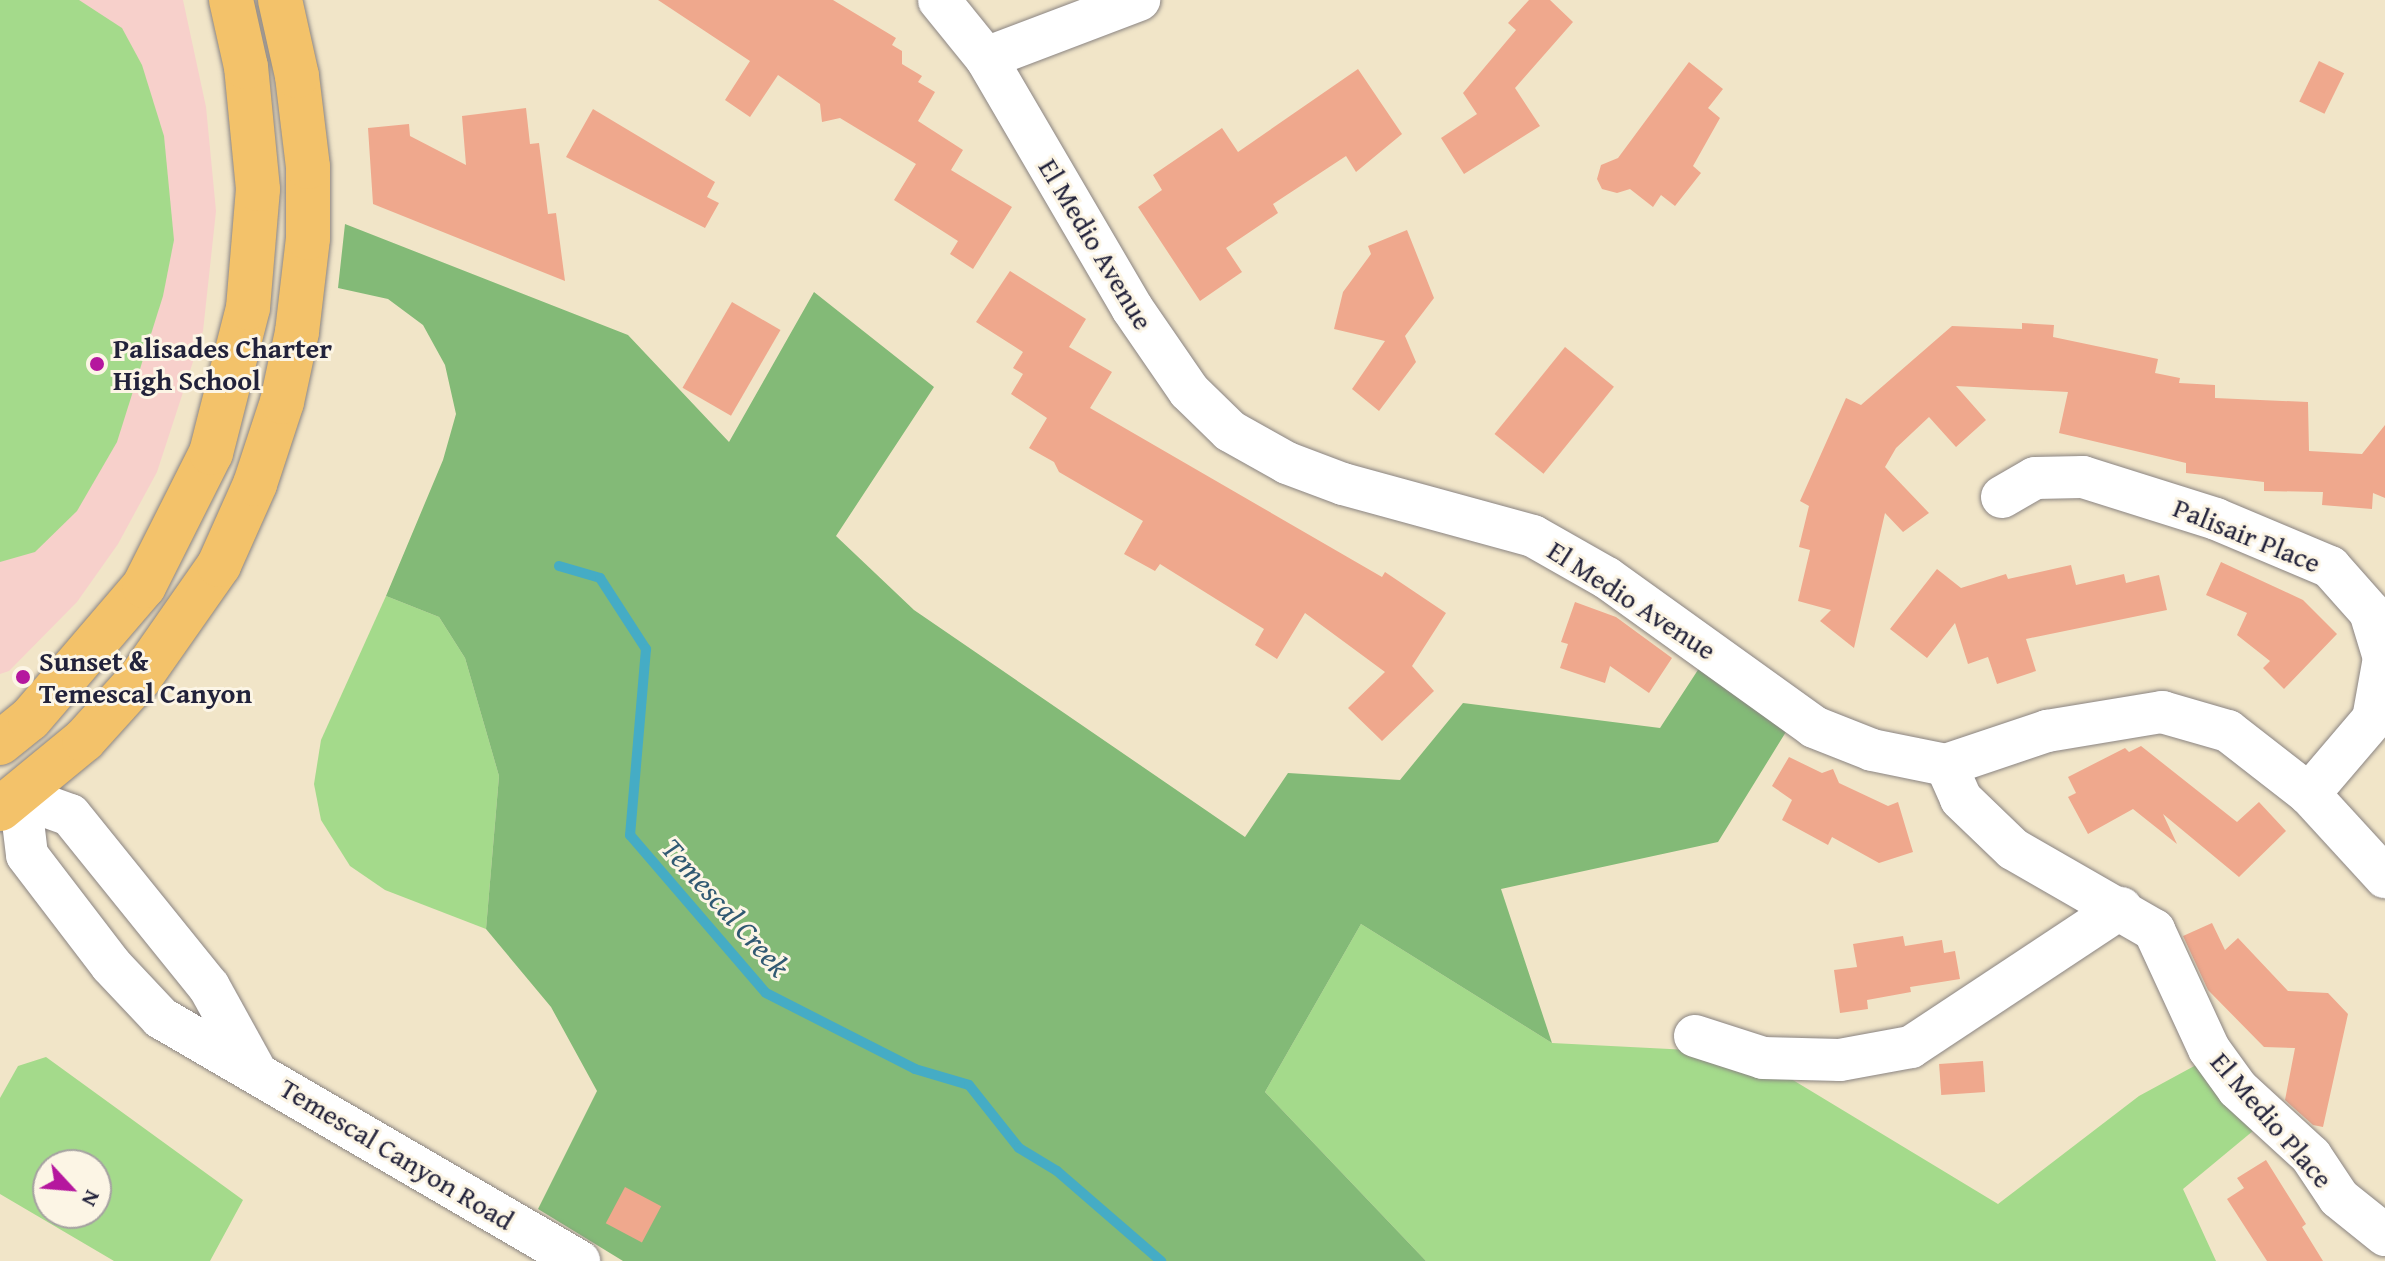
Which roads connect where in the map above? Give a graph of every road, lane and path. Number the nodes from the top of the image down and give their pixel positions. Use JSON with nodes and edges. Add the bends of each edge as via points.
{"nodes":[{"id":1,"x":231,"y":0,"type":"edge"},
{"id":2,"x":280,"y":0,"type":"edge"},
{"id":3,"x":939,"y":0,"type":"edge"},
{"id":4,"x":1139,"y":0,"type":"edge"},
{"id":5,"x":986,"y":58,"type":"junction"},
{"id":6,"x":2002,"y":497,"type":"dead end"},
{"id":7,"x":0,"y":743,"type":"edge"},
{"id":8,"x":1946,"y":765,"type":"junction"},
{"id":9,"x":2309,"y":794,"type":"junction"},
{"id":10,"x":7,"y":795,"type":"edge"},
{"id":11,"x":2385,"y":877,"type":"edge"},
{"id":12,"x":2121,"y":908,"type":"junction"},
{"id":13,"x":1695,"y":1036,"type":"dead end"},
{"id":14,"x":256,"y":1072,"type":"junction"},
{"id":15,"x":2385,"y":1235,"type":"edge"},
{"id":16,"x":579,"y":1261,"type":"edge"}],
"edges":[{"from":1,"to":7,"type":"main road","via":[[246,67],[258,189],[248,308],[211,453],[144,586],[30,719]]},
{"from":2,"to":10,"type":"main road","via":[[297,76],[308,167],[308,238],[282,402],[255,484],[219,565],[177,629],[84,740]]},
{"from":3,"to":5,"type":"street","name":"El Medio Avenue"},
{"from":4,"to":5,"type":"street"},
{"from":5,"to":8,"type":"street","name":"El Medio Avenue","via":[[1132,308],[1189,391],[1230,431],[1287,463],[1343,484],[1533,536],[1642,601],[1814,727],[1872,750]]},
{"from":6,"to":9,"type":"street","name":"Palisair Place","via":[[2035,478],[2083,477],[2216,519],[2330,567],[2370,612],[2384,658],[2373,719]]},
{"from":8,"to":9,"type":"street","via":[[2047,731],[2162,712],[2228,731]]},
{"from":8,"to":12,"type":"street","name":"El Medio Place","via":[[1961,799],[2013,849]]},
{"from":9,"to":11,"type":"street"},
{"from":10,"to":14,"type":"street","name":"Temescal Canyon Road","via":[[27,855],[111,965],[161,1018]]},
{"from":10,"to":14,"type":"street","name":"Temescal Canyon Road","via":[[70,815],[209,987]]},
{"from":12,"to":13,"type":"street","via":[[1911,1047],[1840,1060],[1763,1058]]},
{"from":12,"to":15,"type":"street","name":"El Medio Place","via":[[2154,930],[2209,1049],[2238,1089],[2311,1156],[2339,1198]]},
{"from":14,"to":16,"type":"street","name":"Temescal Canyon Road"}]}
